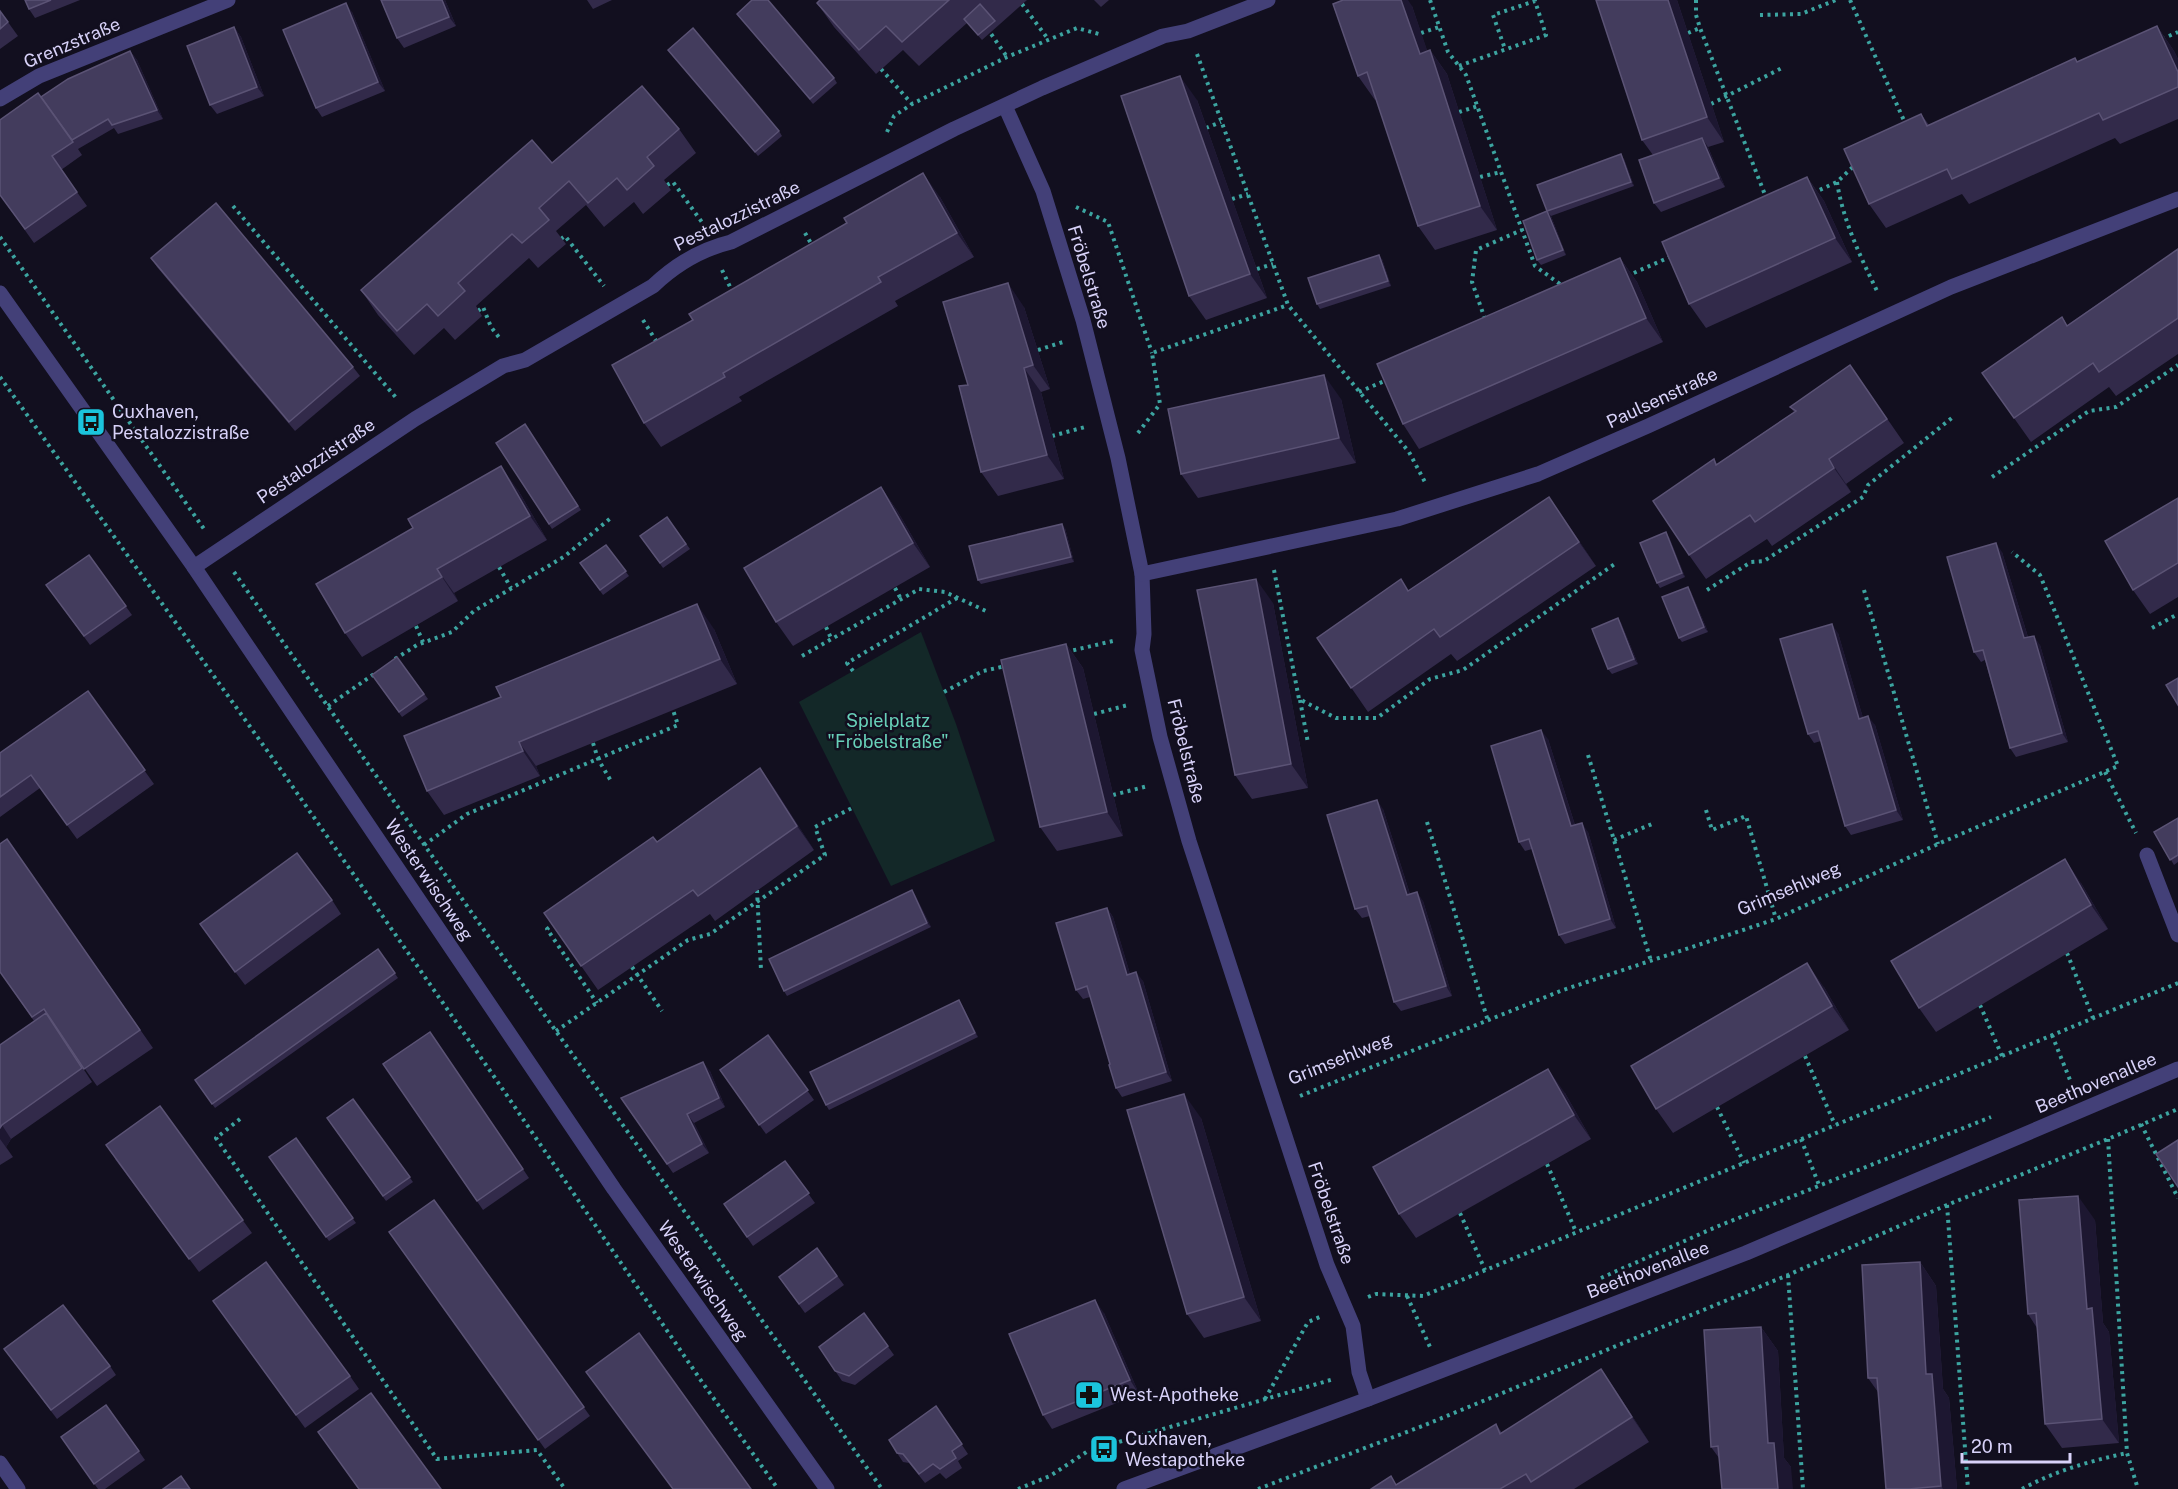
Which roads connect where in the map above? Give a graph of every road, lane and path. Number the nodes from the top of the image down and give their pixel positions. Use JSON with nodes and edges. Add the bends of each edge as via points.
{"nodes":[{"id":1,"x":228,"y":0,"type":"edge"},
{"id":2,"x":1268,"y":0,"type":"edge"},
{"id":3,"x":1430,"y":0,"type":"edge"},
{"id":4,"x":1696,"y":0,"type":"edge"},
{"id":5,"x":1836,"y":0,"type":"edge"},
{"id":6,"x":1850,"y":0,"type":"edge"},
{"id":7,"x":1022,"y":4,"type":"dead end"},
{"id":8,"x":1760,"y":15,"type":"dead end"},
{"id":9,"x":984,"y":23,"type":"edge"},
{"id":10,"x":1439,"y":27,"type":"junction"},
{"id":11,"x":1700,"y":28,"type":"junction"},
{"id":12,"x":1188,"y":31,"type":"junction"},
{"id":13,"x":2178,"y":32,"type":"edge"},
{"id":14,"x":1421,"y":33,"type":"dead end"},
{"id":15,"x":1688,"y":33,"type":"dead end"},
{"id":16,"x":1102,"y":35,"type":"dead end"},
{"id":17,"x":1048,"y":39,"type":"junction"},
{"id":18,"x":2157,"y":41,"type":"edge"},
{"id":19,"x":1505,"y":49,"type":"junction"},
{"id":20,"x":1007,"y":57,"type":"junction"},
{"id":21,"x":1459,"y":66,"type":"junction"},
{"id":22,"x":1782,"y":68,"type":"dead end"},
{"id":23,"x":881,"y":69,"type":"edge"},
{"id":24,"x":1726,"y":95,"type":"junction"},
{"id":25,"x":0,"y":99,"type":"edge"},
{"id":26,"x":912,"y":104,"type":"junction"},
{"id":27,"x":1711,"y":104,"type":"dead end"},
{"id":28,"x":1005,"y":106,"type":"junction"},
{"id":29,"x":1478,"y":106,"type":"junction"},
{"id":30,"x":1459,"y":112,"type":"dead end"},
{"id":31,"x":1221,"y":122,"type":"junction"},
{"id":32,"x":1907,"y":127,"type":"edge"},
{"id":33,"x":1206,"y":128,"type":"dead end"},
{"id":34,"x":885,"y":137,"type":"dead end"},
{"id":35,"x":1858,"y":161,"type":"edge"},
{"id":36,"x":1501,"y":172,"type":"junction"},
{"id":37,"x":1480,"y":177,"type":"dead end"},
{"id":38,"x":1837,"y":182,"type":"junction"},
{"id":39,"x":667,"y":185,"type":"edge"},
{"id":40,"x":1043,"y":191,"type":"junction"},
{"id":41,"x":1248,"y":194,"type":"junction"},
{"id":42,"x":1809,"y":195,"type":"edge"},
{"id":43,"x":1232,"y":199,"type":"dead end"},
{"id":44,"x":2178,"y":199,"type":"edge"},
{"id":45,"x":1767,"y":202,"type":"edge"},
{"id":46,"x":233,"y":206,"type":"dead end"},
{"id":47,"x":792,"y":211,"type":"junction"},
{"id":48,"x":1522,"y":230,"type":"junction"},
{"id":49,"x":0,"y":237,"type":"edge"},
{"id":50,"x":561,"y":239,"type":"dead end"},
{"id":51,"x":718,"y":245,"type":"junction"},
{"id":52,"x":814,"y":250,"type":"edge"},
{"id":53,"x":1673,"y":255,"type":"edge"},
{"id":54,"x":1273,"y":264,"type":"junction"},
{"id":55,"x":1257,"y":269,"type":"dead end"},
{"id":56,"x":1620,"y":279,"type":"edge"},
{"id":57,"x":1570,"y":291,"type":"edge"},
{"id":58,"x":0,"y":294,"type":"edge"},
{"id":59,"x":736,"y":298,"type":"edge"},
{"id":60,"x":619,"y":305,"type":"junction"},
{"id":61,"x":1288,"y":305,"type":"junction"},
{"id":62,"x":478,"y":311,"type":"edge"},
{"id":63,"x":1893,"y":314,"type":"junction"},
{"id":64,"x":1487,"y":324,"type":"edge"},
{"id":65,"x":660,"y":348,"type":"edge"},
{"id":66,"x":1152,"y":353,"type":"junction"},
{"id":67,"x":518,"y":362,"type":"junction"},
{"id":68,"x":2178,"y":365,"type":"edge"},
{"id":69,"x":0,"y":377,"type":"edge"},
{"id":70,"x":1392,"y":377,"type":"edge"},
{"id":71,"x":1359,"y":392,"type":"junction"},
{"id":72,"x":1953,"y":417,"type":"dead end"},
{"id":73,"x":414,"y":419,"type":"junction"},
{"id":74,"x":1109,"y":420,"type":"junction"},
{"id":75,"x":1052,"y":436,"type":"dead end"},
{"id":76,"x":1118,"y":458,"type":"junction"},
{"id":77,"x":1992,"y":477,"type":"dead end"},
{"id":78,"x":1437,"y":506,"type":"junction"},
{"id":79,"x":612,"y":517,"type":"dead end"},
{"id":80,"x":1269,"y":547,"type":"junction"},
{"id":81,"x":219,"y":549,"type":"junction"},
{"id":82,"x":2012,"y":552,"type":"dead end"},
{"id":83,"x":1616,"y":563,"type":"dead end"},
{"id":84,"x":194,"y":567,"type":"junction"},
{"id":85,"x":499,"y":567,"type":"edge"},
{"id":86,"x":1142,"y":574,"type":"junction"},
{"id":87,"x":511,"y":588,"type":"junction"},
{"id":88,"x":895,"y":588,"type":"edge"},
{"id":89,"x":1707,"y":590,"type":"edge"},
{"id":90,"x":1864,"y":590,"type":"dead end"},
{"id":91,"x":958,"y":598,"type":"junction"},
{"id":92,"x":901,"y":599,"type":"junction"},
{"id":93,"x":986,"y":611,"type":"dead end"},
{"id":94,"x":2178,"y":614,"type":"edge"},
{"id":95,"x":416,"y":626,"type":"edge"},
{"id":96,"x":826,"y":627,"type":"edge"},
{"id":97,"x":2152,"y":628,"type":"dead end"},
{"id":98,"x":1144,"y":634,"type":"junction"},
{"id":99,"x":831,"y":638,"type":"junction"},
{"id":100,"x":423,"y":642,"type":"junction"},
{"id":101,"x":1064,"y":652,"type":"edge"},
{"id":102,"x":802,"y":656,"type":"dead end"},
{"id":103,"x":390,"y":663,"type":"edge"},
{"id":104,"x":1006,"y":666,"type":"edge"},
{"id":105,"x":381,"y":669,"type":"edge"},
{"id":106,"x":853,"y":671,"type":"dead end"},
{"id":107,"x":944,"y":692,"type":"dead end"},
{"id":108,"x":1152,"y":699,"type":"junction"},
{"id":109,"x":1299,"y":699,"type":"junction"},
{"id":110,"x":328,"y":706,"type":"junction"},
{"id":111,"x":673,"y":710,"type":"edge"},
{"id":112,"x":1094,"y":714,"type":"dead end"},
{"id":113,"x":593,"y":743,"type":"edge"},
{"id":114,"x":1308,"y":743,"type":"dead end"},
{"id":115,"x":1588,"y":755,"type":"dead end"},
{"id":116,"x":598,"y":759,"type":"junction"},
{"id":117,"x":2105,"y":772,"type":"junction"},
{"id":118,"x":1172,"y":780,"type":"junction"},
{"id":119,"x":610,"y":782,"type":"dead end"},
{"id":120,"x":502,"y":791,"type":"edge"},
{"id":121,"x":1113,"y":795,"type":"dead end"},
{"id":122,"x":505,"y":798,"type":"junction"},
{"id":123,"x":852,"y":808,"type":"dead end"},
{"id":124,"x":1706,"y":810,"type":"dead end"},
{"id":125,"x":1427,"y":822,"type":"dead end"},
{"id":126,"x":1652,"y":824,"type":"dead end"},
{"id":127,"x":1614,"y":840,"type":"junction"},
{"id":128,"x":1938,"y":844,"type":"junction"},
{"id":129,"x":424,"y":845,"type":"junction"},
{"id":130,"x":2146,"y":855,"type":"joint"},
{"id":131,"x":757,"y":890,"type":"edge"},
{"id":132,"x":757,"y":902,"type":"junction"},
{"id":133,"x":1776,"y":919,"type":"junction"},
{"id":134,"x":556,"y":923,"type":"edge"},
{"id":135,"x":2178,"y":935,"type":"edge"},
{"id":136,"x":2067,"y":953,"type":"edge"},
{"id":137,"x":1651,"y":961,"type":"junction"},
{"id":138,"x":632,"y":967,"type":"edge"},
{"id":139,"x":761,"y":970,"type":"dead end"},
{"id":140,"x":637,"y":975,"type":"junction"},
{"id":141,"x":2178,"y":983,"type":"edge"},
{"id":142,"x":597,"y":1003,"type":"junction"},
{"id":143,"x":1980,"y":1005,"type":"edge"},
{"id":144,"x":662,"y":1011,"type":"dead end"},
{"id":145,"x":2093,"y":1018,"type":"junction"},
{"id":146,"x":1488,"y":1021,"type":"junction"},
{"id":147,"x":556,"y":1031,"type":"junction"},
{"id":148,"x":2052,"y":1035,"type":"junction"},
{"id":149,"x":1805,"y":1056,"type":"edge"},
{"id":150,"x":2002,"y":1056,"type":"junction"},
{"id":151,"x":2178,"y":1069,"type":"edge"},
{"id":152,"x":2082,"y":1081,"type":"dead end"},
{"id":153,"x":2072,"y":1085,"type":"junction"},
{"id":154,"x":2062,"y":1089,"type":"dead end"},
{"id":155,"x":1274,"y":1106,"type":"junction"},
{"id":156,"x":1717,"y":1107,"type":"edge"},
{"id":157,"x":2178,"y":1109,"type":"edge"},
{"id":158,"x":1992,"y":1117,"type":"dead end"},
{"id":159,"x":240,"y":1119,"type":"dead end"},
{"id":160,"x":2141,"y":1124,"type":"junction"},
{"id":161,"x":1835,"y":1125,"type":"junction"},
{"id":162,"x":1801,"y":1139,"type":"junction"},
{"id":163,"x":2108,"y":1140,"type":"junction"},
{"id":164,"x":1744,"y":1163,"type":"junction"},
{"id":165,"x":1547,"y":1164,"type":"edge"},
{"id":166,"x":1820,"y":1185,"type":"junction"},
{"id":167,"x":2178,"y":1198,"type":"edge"},
{"id":168,"x":1947,"y":1204,"type":"junction"},
{"id":169,"x":1460,"y":1213,"type":"edge"},
{"id":170,"x":1576,"y":1232,"type":"junction"},
{"id":171,"x":1485,"y":1270,"type":"junction"},
{"id":172,"x":1788,"y":1275,"type":"junction"},
{"id":173,"x":1597,"y":1280,"type":"dead end"},
{"id":174,"x":1407,"y":1296,"type":"junction"},
{"id":175,"x":1345,"y":1305,"type":"junction"},
{"id":176,"x":1441,"y":1346,"type":"dead end"},
{"id":177,"x":1359,"y":1372,"type":"junction"},
{"id":178,"x":1368,"y":1399,"type":"junction"},
{"id":179,"x":1265,"y":1400,"type":"junction"},
{"id":180,"x":2127,"y":1453,"type":"junction"},
{"id":181,"x":0,"y":1463,"type":"edge"},
{"id":182,"x":880,"y":1488,"type":"edge"},
{"id":183,"x":18,"y":1489,"type":"edge"},
{"id":184,"x":565,"y":1489,"type":"edge"},
{"id":185,"x":778,"y":1489,"type":"edge"},
{"id":186,"x":826,"y":1489,"type":"edge"},
{"id":187,"x":1017,"y":1489,"type":"edge"},
{"id":188,"x":1124,"y":1489,"type":"edge"},
{"id":189,"x":1258,"y":1489,"type":"edge"},
{"id":190,"x":1803,"y":1489,"type":"edge"},
{"id":191,"x":1968,"y":1489,"type":"edge"},
{"id":192,"x":2022,"y":1489,"type":"edge"},
{"id":193,"x":2138,"y":1489,"type":"edge"}],
"edges":[{"from":1,"to":25,"type":"street","name":"Grenzstraße","via":[[39,76]]},
{"from":2,"to":12,"type":"street","name":"Pestalozzistraße"},
{"from":3,"to":10,"type":"path"},
{"from":4,"to":11,"type":"path"},
{"from":5,"to":8,"type":"path","via":[[1801,15]]},
{"from":6,"to":32,"type":"path"},
{"from":7,"to":17,"type":"path"},
{"from":9,"to":20,"type":"path"},
{"from":10,"to":14,"type":"path"},
{"from":10,"to":21,"type":"path","via":[[1448,52]]},
{"from":11,"to":15,"type":"path"},
{"from":11,"to":24,"type":"path"},
{"from":12,"to":28,"type":"street","name":"Pestalozzistraße","via":[[1163,36]]},
{"from":12,"to":31,"type":"path"},
{"from":13,"to":18,"type":"path"},
{"from":16,"to":17,"type":"path","via":[[1077,28]]},
{"from":17,"to":20,"type":"path"},
{"from":19,"to":19,"type":"path","via":[[1546,35],[1535,1],[1493,15]]},
{"from":19,"to":21,"type":"path"},
{"from":20,"to":26,"type":"path"},
{"from":21,"to":29,"type":"path"},
{"from":22,"to":24,"type":"path"},
{"from":23,"to":26,"type":"path"},
{"from":24,"to":27,"type":"path"},
{"from":24,"to":45,"type":"path"},
{"from":26,"to":34,"type":"path","via":[[894,116]]},
{"from":28,"to":40,"type":"street","name":"Fröbelstraße"},
{"from":28,"to":47,"type":"street","name":"Pestalozzistraße"},
{"from":29,"to":30,"type":"path"},
{"from":29,"to":36,"type":"path"},
{"from":31,"to":33,"type":"path"},
{"from":31,"to":41,"type":"path"},
{"from":35,"to":38,"type":"path"},
{"from":36,"to":37,"type":"path"},
{"from":36,"to":48,"type":"path"},
{"from":38,"to":42,"type":"path"},
{"from":38,"to":63,"type":"path","via":[[1840,202],[1862,261]]},
{"from":39,"to":51,"type":"path","via":[[673,182]]},
{"from":40,"to":66,"type":"path","via":[[1108,222]]},
{"from":40,"to":74,"type":"street","name":"Fröbelstraße"},
{"from":41,"to":43,"type":"path"},
{"from":41,"to":54,"type":"path"},
{"from":44,"to":63,"type":"street","name":"Paulsenstraße","via":[[1951,287]]},
{"from":46,"to":73,"type":"path"},
{"from":47,"to":51,"type":"street","name":"Pestalozzistraße"},
{"from":47,"to":52,"type":"path"},
{"from":48,"to":57,"type":"path","via":[[1535,266]]},
{"from":48,"to":64,"type":"path","via":[[1476,250],[1472,282]]},
{"from":49,"to":81,"type":"path"},
{"from":50,"to":60,"type":"path","via":[[565,236]]},
{"from":51,"to":59,"type":"path","via":[[722,272]]},
{"from":51,"to":60,"type":"street","name":"Pestalozzistraße","via":[[666,273],[653,286]]},
{"from":53,"to":56,"type":"path"},
{"from":54,"to":55,"type":"path"},
{"from":54,"to":61,"type":"path"},
{"from":58,"to":84,"type":"street","name":"Westerwischweg"},
{"from":60,"to":65,"type":"path","via":[[644,321]]},
{"from":60,"to":67,"type":"street","name":"Pestalozzistraße"},
{"from":61,"to":66,"type":"path"},
{"from":61,"to":71,"type":"path"},
{"from":62,"to":67,"type":"path","via":[[483,307],[491,327]]},
{"from":63,"to":78,"type":"street","name":"Paulsenstraße","via":[[1548,470]]},
{"from":66,"to":76,"type":"path","via":[[1160,404]]},
{"from":67,"to":73,"type":"street","name":"Pestalozzistraße","via":[[502,366]]},
{"from":68,"to":77,"type":"path","via":[[2116,407],[2089,411]]},
{"from":69,"to":185,"type":"path","via":[[281,770]]},
{"from":70,"to":71,"type":"path"},
{"from":71,"to":78,"type":"path","via":[[1409,452]]},
{"from":72,"to":89,"type":"path","via":[[1868,485],[1863,497],[1764,561],[1751,562]]},
{"from":73,"to":81,"type":"street","name":"Pestalozzistraße"},
{"from":74,"to":75,"type":"path"},
{"from":74,"to":76,"type":"street","name":"Fröbelstraße"},
{"from":76,"to":86,"type":"street","name":"Fröbelstraße"},
{"from":78,"to":80,"type":"street","name":"Paulsenstraße","via":[[1397,519]]},
{"from":79,"to":87,"type":"path","via":[[565,556]]},
{"from":80,"to":86,"type":"street","name":"Paulsenstraße"},
{"from":80,"to":109,"type":"path"},
{"from":81,"to":84,"type":"street","name":"Pestalozzistraße"},
{"from":81,"to":110,"type":"path"},
{"from":82,"to":117,"type":"path","via":[[2040,576],[2118,766]]},
{"from":83,"to":109,"type":"path","via":[[1463,670],[1430,679],[1377,718],[1336,718]]},
{"from":84,"to":186,"type":"street","name":"Westerwischweg","via":[[614,1189]]},
{"from":85,"to":87,"type":"path"},
{"from":86,"to":98,"type":"street","name":"Fröbelstraße"},
{"from":87,"to":100,"type":"path","via":[[452,632]]},
{"from":88,"to":92,"type":"path"},
{"from":90,"to":128,"type":"path"},
{"from":91,"to":92,"type":"path","via":[[919,589]]},
{"from":91,"to":93,"type":"path"},
{"from":91,"to":106,"type":"path","via":[[847,663]]},
{"from":92,"to":99,"type":"path"},
{"from":94,"to":97,"type":"path"},
{"from":95,"to":100,"type":"path"},
{"from":96,"to":99,"type":"path"},
{"from":98,"to":101,"type":"path"},
{"from":98,"to":108,"type":"street","name":"Fröbelstraße","via":[[1142,650]]},
{"from":99,"to":102,"type":"path"},
{"from":100,"to":103,"type":"path"},
{"from":104,"to":107,"type":"path","via":[[983,671]]},
{"from":105,"to":110,"type":"path"},
{"from":108,"to":112,"type":"path"},
{"from":108,"to":118,"type":"street","name":"Fröbelstraße"},
{"from":109,"to":114,"type":"path"},
{"from":110,"to":129,"type":"path"},
{"from":111,"to":116,"type":"path","via":[[678,725]]},
{"from":113,"to":116,"type":"path"},
{"from":115,"to":127,"type":"path"},
{"from":116,"to":119,"type":"path"},
{"from":116,"to":122,"type":"path"},
{"from":117,"to":128,"type":"path","name":"Grimsehlweg"},
{"from":117,"to":130,"type":"path"},
{"from":118,"to":121,"type":"path"},
{"from":118,"to":155,"type":"street","name":"Fröbelstraße"},
{"from":120,"to":122,"type":"path"},
{"from":122,"to":129,"type":"path","via":[[467,814]]},
{"from":123,"to":132,"type":"path","via":[[815,827],[825,855]]},
{"from":124,"to":133,"type":"path","via":[[1712,830],[1746,816]]},
{"from":125,"to":146,"type":"path"},
{"from":126,"to":127,"type":"path"},
{"from":127,"to":137,"type":"path"},
{"from":128,"to":133,"type":"path","name":"Grimsehlweg"},
{"from":129,"to":147,"type":"path"},
{"from":130,"to":135,"type":"street"},
{"from":131,"to":132,"type":"path"},
{"from":132,"to":139,"type":"path"},
{"from":132,"to":140,"type":"path","via":[[710,934],[688,940]]},
{"from":133,"to":137,"type":"path","name":"Grimsehlweg"},
{"from":134,"to":142,"type":"path","via":[[548,929]]},
{"from":136,"to":145,"type":"path"},
{"from":137,"to":146,"type":"path","name":"Grimsehlweg","via":[[1563,990]]},
{"from":138,"to":140,"type":"path"},
{"from":140,"to":142,"type":"path"},
{"from":140,"to":144,"type":"path"},
{"from":141,"to":145,"type":"path"},
{"from":142,"to":147,"type":"path"},
{"from":143,"to":150,"type":"path"},
{"from":145,"to":148,"type":"path"},
{"from":146,"to":155,"type":"path","name":"Grimsehlweg"},
{"from":147,"to":182,"type":"path"},
{"from":148,"to":150,"type":"path"},
{"from":148,"to":153,"type":"path"},
{"from":149,"to":161,"type":"path"},
{"from":150,"to":161,"type":"path"},
{"from":151,"to":178,"type":"street","name":"Beethovenallee","via":[[1746,1253]]},
{"from":152,"to":153,"type":"path"},
{"from":153,"to":154,"type":"path"},
{"from":155,"to":175,"type":"street","name":"Fröbelstraße","via":[[1327,1265]]},
{"from":156,"to":164,"type":"path"},
{"from":157,"to":160,"type":"path"},
{"from":158,"to":166,"type":"path"},
{"from":159,"to":184,"type":"path","via":[[216,1138],[437,1459],[537,1450]]},
{"from":160,"to":163,"type":"path"},
{"from":160,"to":167,"type":"path"},
{"from":161,"to":162,"type":"path"},
{"from":162,"to":164,"type":"path"},
{"from":162,"to":166,"type":"path"},
{"from":163,"to":168,"type":"path"},
{"from":163,"to":180,"type":"path"},
{"from":164,"to":170,"type":"path"},
{"from":165,"to":170,"type":"path"},
{"from":166,"to":173,"type":"path"},
{"from":168,"to":172,"type":"path"},
{"from":168,"to":191,"type":"path"},
{"from":169,"to":171,"type":"path"},
{"from":170,"to":171,"type":"path"},
{"from":171,"to":174,"type":"path","via":[[1423,1296]]},
{"from":172,"to":189,"type":"path","via":[[1425,1425]]},
{"from":172,"to":190,"type":"path"},
{"from":174,"to":175,"type":"path","via":[[1376,1294]]},
{"from":174,"to":176,"type":"path","via":[[1428,1351]]},
{"from":175,"to":177,"type":"street","name":"Fröbelstraße","via":[[1353,1326]]},
{"from":175,"to":179,"type":"path","via":[[1308,1322]]},
{"from":177,"to":178,"type":"street","name":"Fröbelstraße"},
{"from":177,"to":179,"type":"path"},
{"from":178,"to":188,"type":"street","name":"Beethovenallee"},
{"from":179,"to":187,"type":"path","via":[[1088,1451],[1050,1476]]},
{"from":180,"to":192,"type":"path","via":[[2049,1474]]},
{"from":180,"to":193,"type":"path"},
{"from":181,"to":183,"type":"street"}]}
